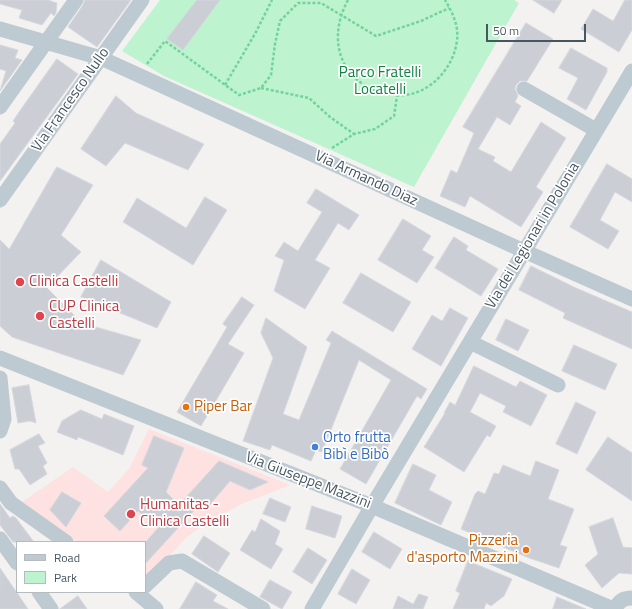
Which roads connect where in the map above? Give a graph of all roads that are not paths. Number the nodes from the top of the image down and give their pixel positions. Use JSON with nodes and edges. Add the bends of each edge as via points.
{"nodes":[{"id":1,"x":76,"y":0,"type":"edge"},
{"id":2,"x":142,"y":0,"type":"edge"},
{"id":3,"x":0,"y":29,"type":"edge"},
{"id":4,"x":46,"y":42,"type":"junction"},
{"id":5,"x":101,"y":58,"type":"junction"},
{"id":6,"x":632,"y":71,"type":"edge"},
{"id":7,"x":524,"y":89,"type":"dead end"},
{"id":8,"x":0,"y":107,"type":"edge"},
{"id":9,"x":596,"y":130,"type":"junction"},
{"id":10,"x":0,"y":200,"type":"edge"},
{"id":11,"x":524,"y":251,"type":"junction"},
{"id":12,"x":632,"y":299,"type":"edge"},
{"id":13,"x":470,"y":342,"type":"junction"},
{"id":14,"x":0,"y":362,"type":"edge"},
{"id":15,"x":0,"y":378,"type":"edge"},
{"id":16,"x":558,"y":385,"type":"dead end"},
{"id":17,"x":0,"y":431,"type":"edge"},
{"id":18,"x":0,"y":488,"type":"edge"},
{"id":19,"x":372,"y":506,"type":"junction"},
{"id":20,"x":0,"y":539,"type":"edge"},
{"id":21,"x":65,"y":541,"type":"edge"},
{"id":22,"x":16,"y":562,"type":"edge"},
{"id":23,"x":146,"y":584,"type":"edge"},
{"id":24,"x":141,"y":593,"type":"edge"},
{"id":25,"x":632,"y":598,"type":"edge"},
{"id":26,"x":156,"y":609,"type":"edge"},
{"id":27,"x":263,"y":609,"type":"edge"},
{"id":28,"x":312,"y":609,"type":"edge"},
{"id":29,"x":614,"y":609,"type":"edge"}],
"edges":[{"from":1,"to":4,"type":"street"},
{"from":2,"to":5,"type":"street","name":"Via Francesco Nullo"},
{"from":3,"to":4,"type":"street","name":"Via Armando Diaz"},
{"from":4,"to":5,"type":"street","name":"Via Armando Diaz"},
{"from":4,"to":8,"type":"street"},
{"from":5,"to":10,"type":"street","name":"Via Francesco Nullo"},
{"from":5,"to":11,"type":"street","name":"Via Armando Diaz"},
{"from":6,"to":9,"type":"street","name":"Via dei Legionari in Polonia"},
{"from":7,"to":9,"type":"street"},
{"from":9,"to":11,"type":"street","name":"Via dei Legionari in Polonia"},
{"from":11,"to":12,"type":"street","name":"Via Armando Diaz"},
{"from":11,"to":13,"type":"street","name":"Via dei Legionari in Polonia"},
{"from":13,"to":16,"type":"street"},
{"from":13,"to":19,"type":"street","name":"Via dei Legionari in Polonia"},
{"from":14,"to":19,"type":"street","name":"Via Giuseppe Mazzini"},
{"from":15,"to":17,"type":"street","via":[[4,419]]},
{"from":18,"to":21,"type":"street","via":[[11,503]]},
{"from":19,"to":28,"type":"street","name":"Via dei Legionari in Polonia"},
{"from":19,"to":29,"type":"street","name":"Via Giuseppe Mazzini"},
{"from":20,"to":22,"type":"street"},
{"from":23,"to":27,"type":"street","via":[[169,562],[182,561]]},
{"from":24,"to":26,"type":"street"},
{"from":25,"to":29,"type":"street","name":"Via Giuseppe Mazzini","via":[[618,602]]}]}
